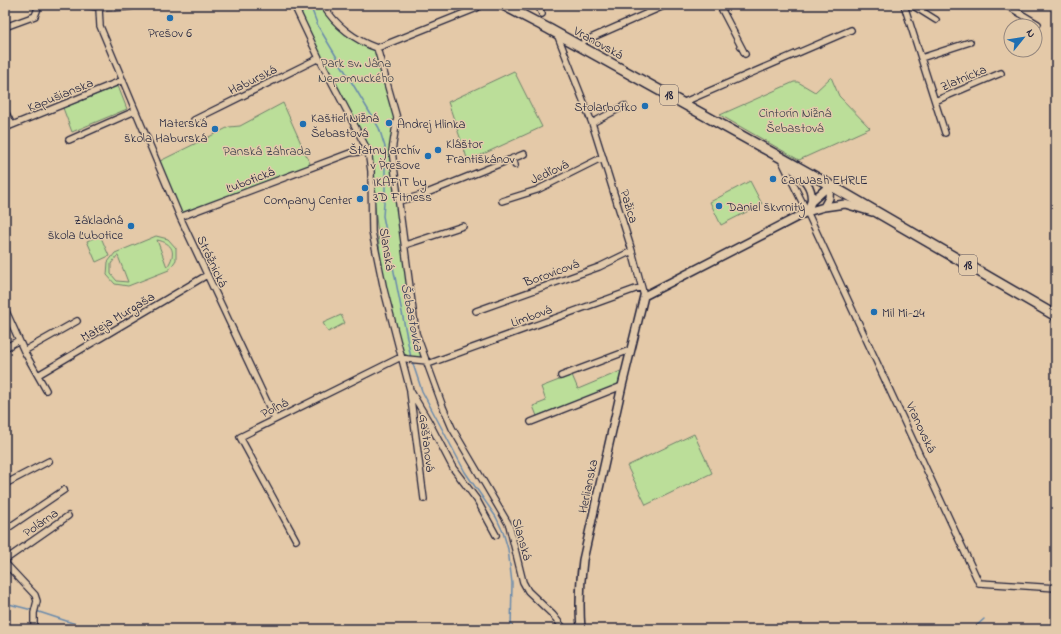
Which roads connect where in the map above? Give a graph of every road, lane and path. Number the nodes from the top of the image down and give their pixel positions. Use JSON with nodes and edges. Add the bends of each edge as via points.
{"nodes":[{"id":1,"x":42,"y":5,"type":"edge"},
{"id":2,"x":86,"y":5,"type":"edge"},
{"id":3,"x":139,"y":5,"type":"edge"},
{"id":4,"x":294,"y":5,"type":"edge"},
{"id":5,"x":324,"y":5,"type":"edge"},
{"id":6,"x":503,"y":5,"type":"edge"},
{"id":7,"x":508,"y":5,"type":"edge"},
{"id":8,"x":538,"y":5,"type":"edge"},
{"id":9,"x":666,"y":5,"type":"edge"},
{"id":10,"x":718,"y":5,"type":"edge"},
{"id":11,"x":904,"y":5,"type":"edge"},
{"id":12,"x":912,"y":5,"type":"edge"},
{"id":13,"x":1006,"y":5,"type":"edge"},
{"id":14,"x":98,"y":7,"type":"edge"},
{"id":15,"x":478,"y":8,"type":"dead end"},
{"id":16,"x":518,"y":13,"type":"junction"},
{"id":17,"x":542,"y":14,"type":"dead end"},
{"id":18,"x":1028,"y":18,"type":"edge"},
{"id":19,"x":936,"y":20,"type":"dead end"},
{"id":20,"x":5,"y":27,"type":"edge"},
{"id":21,"x":851,"y":30,"type":"dead end"},
{"id":22,"x":557,"y":33,"type":"junction"},
{"id":23,"x":584,"y":41,"type":"dead end"},
{"id":24,"x":970,"y":42,"type":"dead end"},
{"id":25,"x":377,"y":48,"type":"junction"},
{"id":26,"x":745,"y":54,"type":"dead end"},
{"id":27,"x":319,"y":58,"type":"junction"},
{"id":28,"x":920,"y":58,"type":"junction"},
{"id":29,"x":1001,"y":73,"type":"dead end"},
{"id":30,"x":123,"y":80,"type":"junction"},
{"id":31,"x":934,"y":101,"type":"junction"},
{"id":32,"x":682,"y":103,"type":"junction"},
{"id":33,"x":624,"y":106,"type":"dead end"},
{"id":34,"x":5,"y":111,"type":"edge"},
{"id":35,"x":136,"y":111,"type":"junction"},
{"id":36,"x":194,"y":120,"type":"dead end"},
{"id":37,"x":592,"y":123,"type":"junction"},
{"id":38,"x":12,"y":125,"type":"junction"},
{"id":39,"x":5,"y":128,"type":"edge"},
{"id":40,"x":945,"y":133,"type":"dead end"},
{"id":41,"x":69,"y":140,"type":"dead end"},
{"id":42,"x":368,"y":151,"type":"junction"},
{"id":43,"x":524,"y":154,"type":"dead end"},
{"id":44,"x":513,"y":158,"type":"junction"},
{"id":45,"x":604,"y":158,"type":"junction"},
{"id":46,"x":780,"y":158,"type":"junction"},
{"id":47,"x":515,"y":165,"type":"dead end"},
{"id":48,"x":830,"y":185,"type":"junction"},
{"id":49,"x":538,"y":193,"type":"dead end"},
{"id":50,"x":399,"y":201,"type":"junction"},
{"id":51,"x":502,"y":201,"type":"dead end"},
{"id":52,"x":811,"y":202,"type":"junction"},
{"id":53,"x":824,"y":206,"type":"junction"},
{"id":54,"x":807,"y":212,"type":"junction"},
{"id":55,"x":880,"y":215,"type":"junction"},
{"id":56,"x":180,"y":217,"type":"junction"},
{"id":57,"x":463,"y":226,"type":"dead end"},
{"id":58,"x":405,"y":245,"type":"junction"},
{"id":59,"x":632,"y":252,"type":"junction"},
{"id":60,"x":207,"y":275,"type":"junction"},
{"id":61,"x":641,"y":287,"type":"junction"},
{"id":62,"x":644,"y":296,"type":"junction"},
{"id":63,"x":5,"y":309,"type":"edge"},
{"id":64,"x":476,"y":310,"type":"dead end"},
{"id":65,"x":1056,"y":316,"type":"edge"},
{"id":66,"x":77,"y":321,"type":"dead end"},
{"id":67,"x":19,"y":340,"type":"junction"},
{"id":68,"x":5,"y":348,"type":"edge"},
{"id":69,"x":630,"y":350,"type":"junction"},
{"id":70,"x":24,"y":351,"type":"junction"},
{"id":71,"x":404,"y":358,"type":"junction"},
{"id":72,"x":425,"y":362,"type":"junction"},
{"id":73,"x":38,"y":375,"type":"junction"},
{"id":74,"x":561,"y":376,"type":"dead end"},
{"id":75,"x":622,"y":386,"type":"junction"},
{"id":76,"x":46,"y":390,"type":"dead end"},
{"id":77,"x":410,"y":390,"type":"junction"},
{"id":78,"x":424,"y":413,"type":"junction"},
{"id":79,"x":414,"y":418,"type":"junction"},
{"id":80,"x":275,"y":419,"type":"junction"},
{"id":81,"x":531,"y":422,"type":"dead end"},
{"id":82,"x":49,"y":461,"type":"dead end"},
{"id":83,"x":5,"y":484,"type":"edge"},
{"id":84,"x":64,"y":490,"type":"dead end"},
{"id":85,"x":424,"y":499,"type":"dead end"},
{"id":86,"x":68,"y":516,"type":"dead end"},
{"id":87,"x":5,"y":530,"type":"edge"},
{"id":88,"x":496,"y":535,"type":"dead end"},
{"id":89,"x":296,"y":540,"type":"dead end"},
{"id":90,"x":5,"y":561,"type":"edge"},
{"id":91,"x":1056,"y":588,"type":"edge"},
{"id":92,"x":34,"y":629,"type":"edge"},
{"id":93,"x":564,"y":629,"type":"edge"},
{"id":94,"x":581,"y":629,"type":"edge"}],
"edges":[{"from":1,"to":20,"type":"street","via":[[35,16]]},
{"from":2,"to":14,"type":"street"},
{"from":3,"to":14,"type":"street","via":[[111,9]]},
{"from":4,"to":27,"type":"street","name":"Slanská"},
{"from":5,"to":25,"type":"street","via":[[354,37]]},
{"from":6,"to":16,"type":"main road","name":"Vranovská","number":"18"},
{"from":7,"to":16,"type":"street"},
{"from":8,"to":17,"type":"street"},
{"from":9,"to":23,"type":"street","name":"Vranovská"},
{"from":10,"to":26,"type":"street"},
{"from":11,"to":28,"type":"street","name":"Zlatnícka"},
{"from":12,"to":19,"type":"street"},
{"from":13,"to":18,"type":"street"},
{"from":14,"to":30,"type":"street","name":"Strážnická","via":[[100,26]]},
{"from":15,"to":25,"type":"street"},
{"from":16,"to":22,"type":"main road","name":"Vranovská","number":"18"},
{"from":21,"to":32,"type":"street"},
{"from":22,"to":32,"type":"main road","name":"Vranovská","number":"18"},
{"from":22,"to":37,"type":"street","name":"Pažica"},
{"from":24,"to":28,"type":"street"},
{"from":25,"to":50,"type":"street","name":"Slanská","via":[[397,118],[392,151]]},
{"from":27,"to":36,"type":"street","name":"Haburská"},
{"from":27,"to":42,"type":"street","name":"Slanská"},
{"from":28,"to":31,"type":"street","name":"Zlatnícka"},
{"from":29,"to":31,"type":"street","name":"Zlatnícka"},
{"from":30,"to":35,"type":"street","name":"Strážnická"},
{"from":30,"to":38,"type":"street","name":"Kapušianska"},
{"from":31,"to":40,"type":"street","name":"Zlatnícka"},
{"from":32,"to":46,"type":"main road","name":"Vranovská","number":"18"},
{"from":33,"to":37,"type":"street"},
{"from":34,"to":38,"type":"street"},
{"from":35,"to":41,"type":"street"},
{"from":35,"to":56,"type":"street","name":"Strážnická"},
{"from":37,"to":45,"type":"street","name":"Pažica"},
{"from":38,"to":39,"type":"street","name":"Kapušianska"},
{"from":42,"to":56,"type":"street","name":"Ľubotická","via":[[350,153]]},
{"from":42,"to":71,"type":"street","name":"Slanská","via":[[372,232],[384,290]]},
{"from":43,"to":44,"type":"street"},
{"from":44,"to":47,"type":"street"},
{"from":44,"to":50,"type":"street","via":[[422,195]]},
{"from":45,"to":49,"type":"street","name":"Jedľová"},
{"from":45,"to":51,"type":"street","name":"Jedľová","via":[[537,190]]},
{"from":45,"to":59,"type":"street","name":"Pažica"},
{"from":46,"to":48,"type":"main road","name":"Vranovská","number":"18"},
{"from":46,"to":52,"type":"street","via":[[805,180],[812,192]]},
{"from":46,"to":54,"type":"street"},
{"from":48,"to":52,"type":"street"},
{"from":48,"to":53,"type":"street","via":[[829,198]]},
{"from":48,"to":55,"type":"main road","name":"Vranovská","number":"18"},
{"from":50,"to":58,"type":"street","name":"Slanská"},
{"from":52,"to":54,"type":"street"},
{"from":53,"to":54,"type":"street"},
{"from":53,"to":55,"type":"street","via":[[845,204]]},
{"from":54,"to":62,"type":"street"},
{"from":54,"to":91,"type":"street","name":"Vranovská","via":[[979,584]]},
{"from":55,"to":65,"type":"main road","name":"Vranovská","number":"18"},
{"from":56,"to":60,"type":"street","name":"Strážnická"},
{"from":57,"to":58,"type":"street","name":"Slanská"},
{"from":58,"to":72,"type":"street","name":"Slanská","via":[[416,333]]},
{"from":59,"to":61,"type":"street","name":"Pažica"},
{"from":59,"to":64,"type":"street","name":"Borovicová","via":[[599,267]]},
{"from":60,"to":73,"type":"street","name":"Mateja Murgaša"},
{"from":60,"to":80,"type":"street","name":"Strážnická"},
{"from":61,"to":62,"type":"street","name":"Pažica"},
{"from":61,"to":72,"type":"street","name":"Limbová"},
{"from":62,"to":69,"type":"street","name":"Herlianska"},
{"from":63,"to":67,"type":"street"},
{"from":66,"to":70,"type":"street"},
{"from":67,"to":68,"type":"street"},
{"from":67,"to":70,"type":"street"},
{"from":69,"to":74,"type":"street"},
{"from":69,"to":75,"type":"street","name":"Herlianska"},
{"from":70,"to":73,"type":"street"},
{"from":71,"to":72,"type":"street"},
{"from":71,"to":77,"type":"street","name":"Slanská"},
{"from":71,"to":80,"type":"street","name":"Poľná"},
{"from":72,"to":93,"type":"street","name":"Slanská","via":[[452,428],[507,521],[523,582],[528,591]]},
{"from":73,"to":76,"type":"street"},
{"from":75,"to":81,"type":"street"},
{"from":75,"to":94,"type":"street","name":"Herlianska","via":[[583,560],[580,583]]},
{"from":77,"to":78,"type":"street","name":"Slanská"},
{"from":77,"to":79,"type":"street","name":"Gaštanová"},
{"from":78,"to":79,"type":"street"},
{"from":78,"to":88,"type":"street","name":"Slanská","via":[[453,468],[476,500]]},
{"from":79,"to":85,"type":"street","name":"Gaštanová"},
{"from":80,"to":89,"type":"street","name":"Poľná","via":[[240,437]]},
{"from":82,"to":83,"type":"street"},
{"from":84,"to":87,"type":"street"},
{"from":86,"to":90,"type":"street","name":"Polárna"},
{"from":90,"to":92,"type":"street","via":[[35,595],[37,601],[34,610]]}]}
